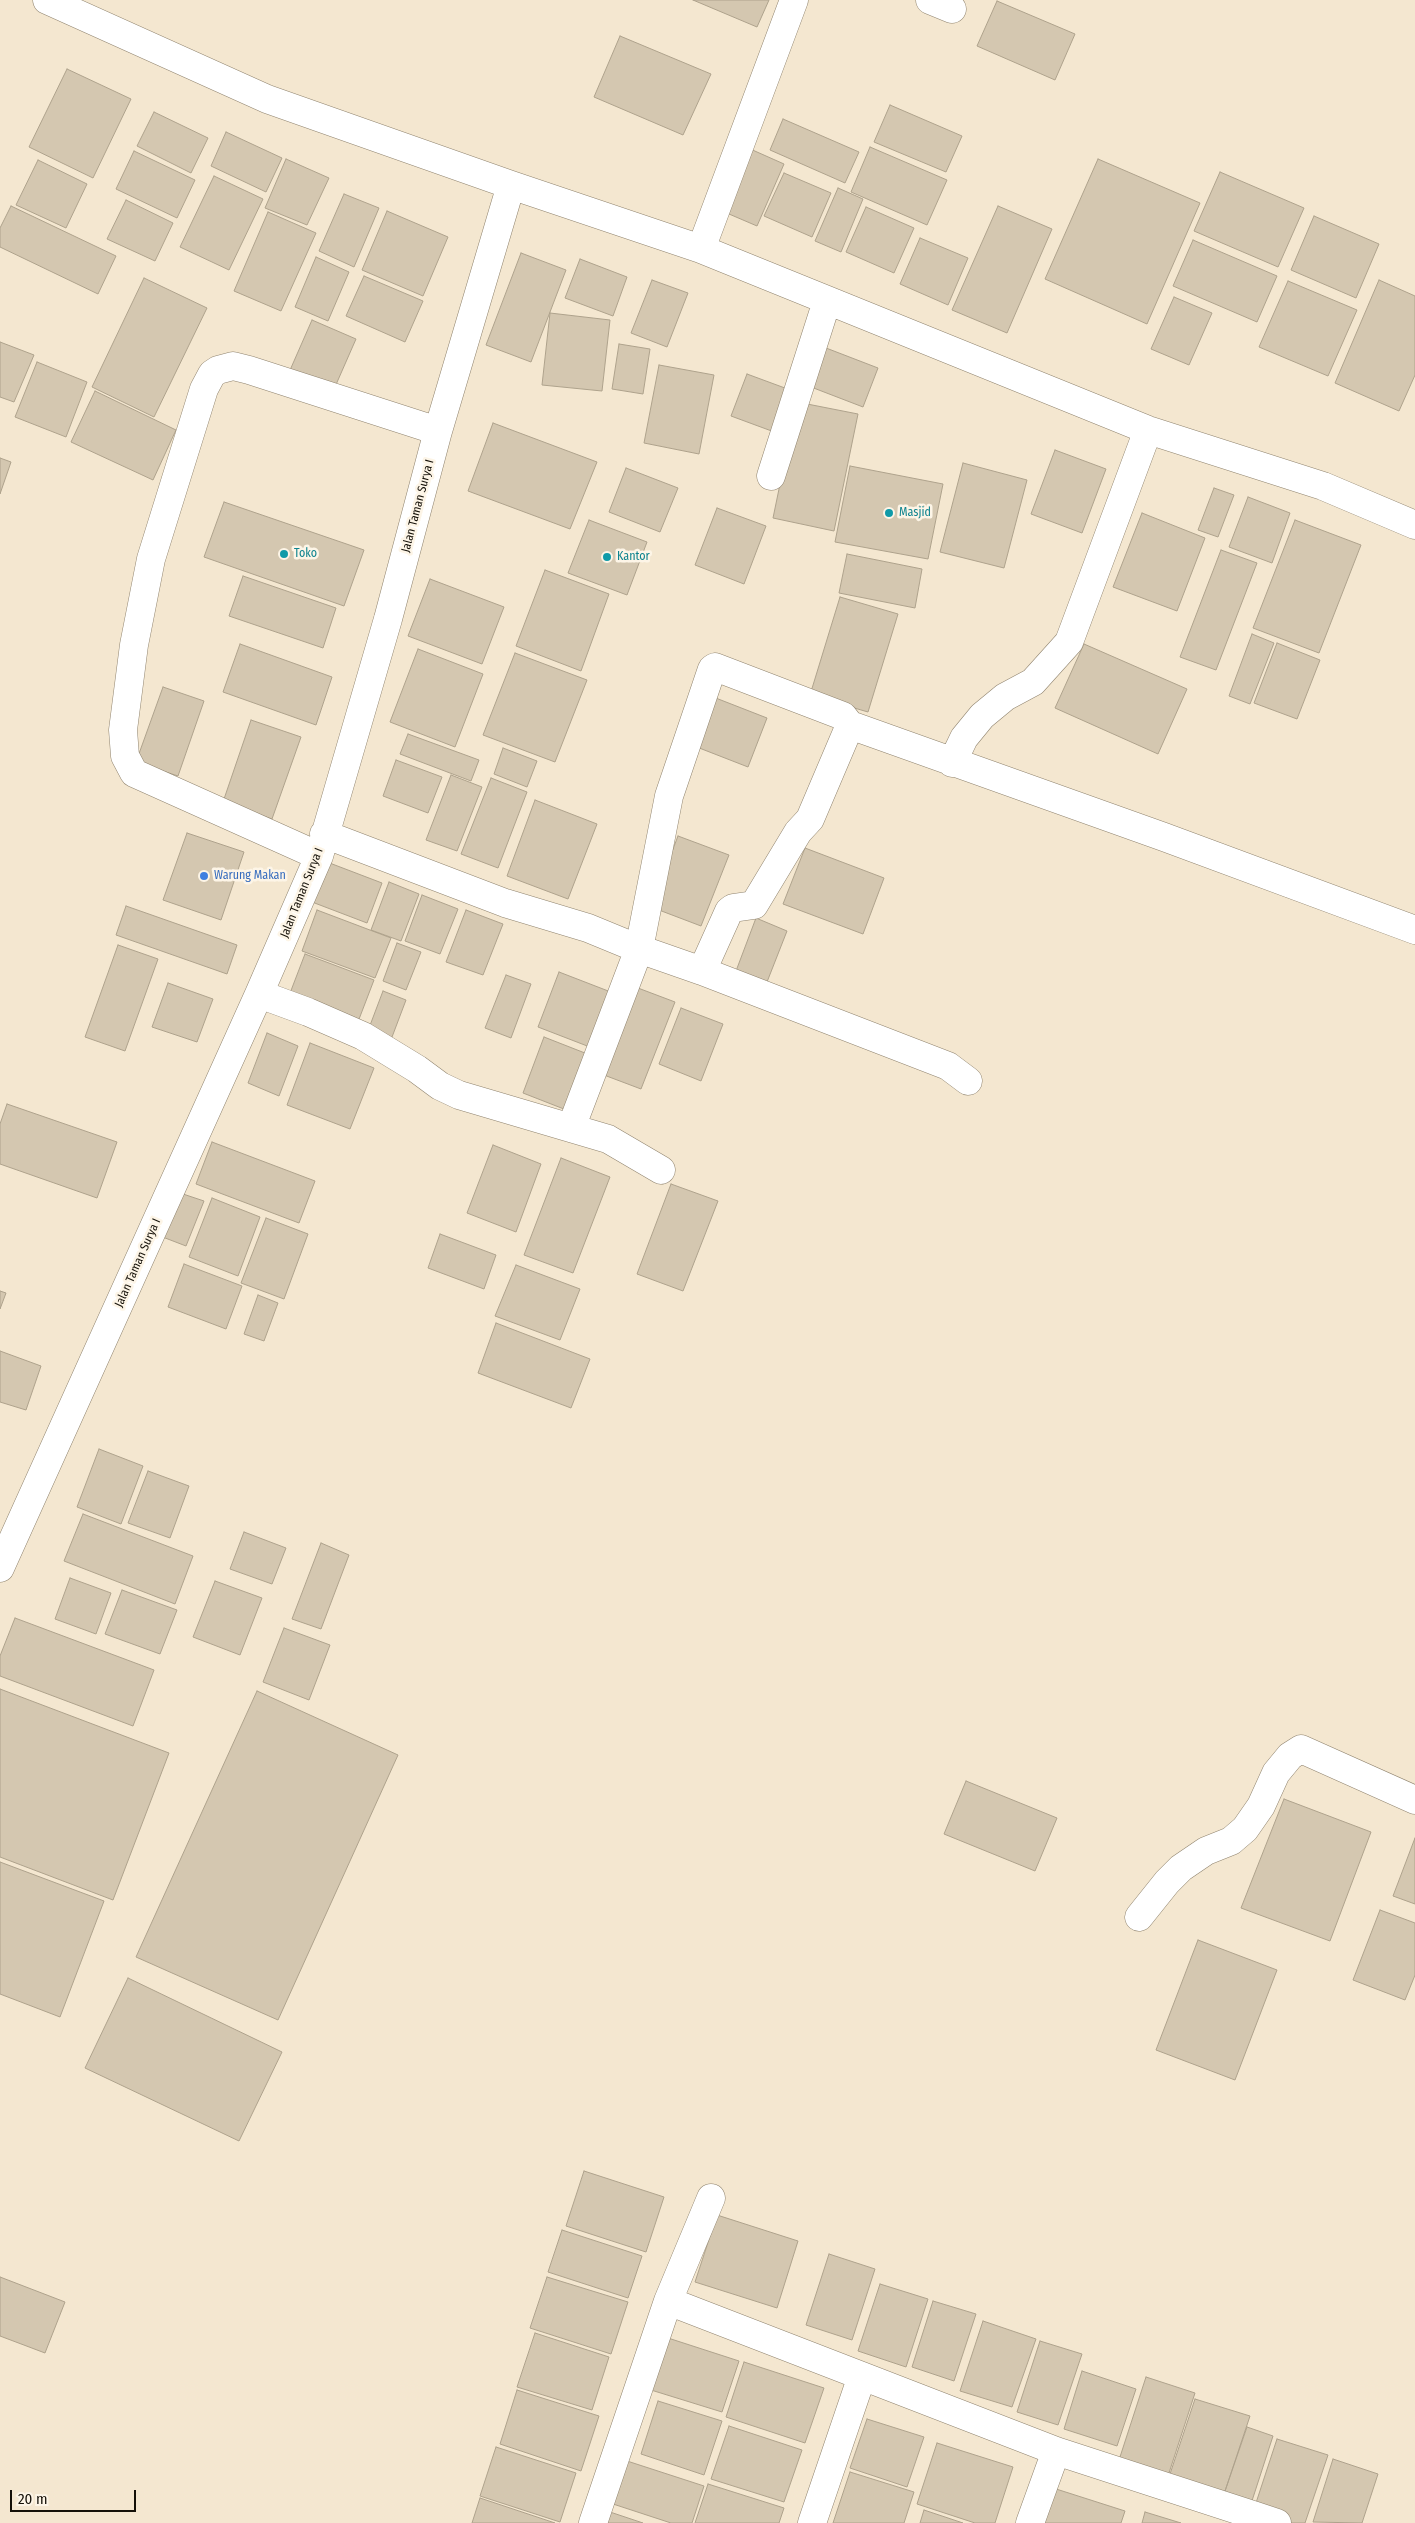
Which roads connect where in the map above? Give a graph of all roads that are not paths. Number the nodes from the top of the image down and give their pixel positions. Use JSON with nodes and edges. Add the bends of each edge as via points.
{"nodes":[{"id":1,"x":47,"y":0,"type":"edge"},
{"id":2,"x":794,"y":0,"type":"edge"},
{"id":3,"x":511,"y":185,"type":"junction"},
{"id":4,"x":701,"y":249,"type":"junction"},
{"id":5,"x":827,"y":301,"type":"junction"},
{"id":6,"x":1148,"y":430,"type":"junction"},
{"id":7,"x":438,"y":431,"type":"junction"},
{"id":8,"x":771,"y":476,"type":"dead end"},
{"id":9,"x":1415,"y":525,"type":"edge"},
{"id":10,"x":850,"y":725,"type":"junction"},
{"id":11,"x":952,"y":763,"type":"junction"},
{"id":12,"x":321,"y":845,"type":"junction"},
{"id":13,"x":1415,"y":930,"type":"edge"},
{"id":14,"x":639,"y":949,"type":"junction"},
{"id":15,"x":702,"y":971,"type":"junction"},
{"id":16,"x":260,"y":994,"type":"junction"},
{"id":17,"x":968,"y":1081,"type":"dead end"},
{"id":18,"x":572,"y":1128,"type":"junction"},
{"id":19,"x":661,"y":1170,"type":"dead end"},
{"id":20,"x":0,"y":1568,"type":"edge"},
{"id":21,"x":1415,"y":1800,"type":"edge"},
{"id":22,"x":1139,"y":1916,"type":"dead end"},
{"id":23,"x":710,"y":2198,"type":"dead end"},
{"id":24,"x":668,"y":2301,"type":"junction"},
{"id":25,"x":862,"y":2376,"type":"junction"},
{"id":26,"x":1056,"y":2451,"type":"junction"},
{"id":27,"x":1260,"y":2520,"type":"edge"},
{"id":28,"x":593,"y":2523,"type":"edge"},
{"id":29,"x":812,"y":2523,"type":"edge"},
{"id":30,"x":1030,"y":2523,"type":"edge"}],
"edges":[{"from":1,"to":3,"type":"street","via":[[267,99]]},
{"from":2,"to":4,"type":"street"},
{"from":3,"to":4,"type":"street"},
{"from":3,"to":7,"type":"street","name":"Jalan Taman Surya I"},
{"from":4,"to":5,"type":"street"},
{"from":5,"to":6,"type":"street"},
{"from":5,"to":8,"type":"street"},
{"from":6,"to":9,"type":"street","via":[[1323,486]]},
{"from":6,"to":11,"type":"street","via":[[1069,642],[1033,682],[1005,697],[982,716],[964,738]]},
{"from":7,"to":12,"type":"street","name":"Jalan Taman Surya I","via":[[388,619]]},
{"from":7,"to":12,"type":"street","via":[[249,370],[233,366],[218,370],[204,389],[151,559],[134,645],[123,730],[126,756],[134,773]]},
{"from":10,"to":11,"type":"street"},
{"from":10,"to":14,"type":"street","via":[[843,716],[720,668],[712,669],[669,796]]},
{"from":10,"to":15,"type":"street","via":[[810,819],[798,832],[754,905],[729,911]]},
{"from":11,"to":13,"type":"street"},
{"from":12,"to":14,"type":"street","via":[[588,928]]},
{"from":12,"to":16,"type":"street","name":"Jalan Taman Surya I"},
{"from":14,"to":15,"type":"street"},
{"from":14,"to":18,"type":"street"},
{"from":15,"to":17,"type":"street","via":[[948,1066]]},
{"from":16,"to":18,"type":"street","via":[[363,1036],[459,1095]]},
{"from":16,"to":20,"type":"street","name":"Jalan Taman Surya I"},
{"from":18,"to":19,"type":"street","via":[[608,1139]]},
{"from":21,"to":22,"type":"street","via":[[1301,1749],[1290,1756],[1276,1773],[1261,1806],[1245,1829],[1231,1841],[1181,1868]]},
{"from":23,"to":24,"type":"street"},
{"from":24,"to":25,"type":"street"},
{"from":24,"to":28,"type":"street"},
{"from":25,"to":26,"type":"street"},
{"from":25,"to":29,"type":"street"},
{"from":26,"to":27,"type":"street"},
{"from":26,"to":30,"type":"street"}]}
